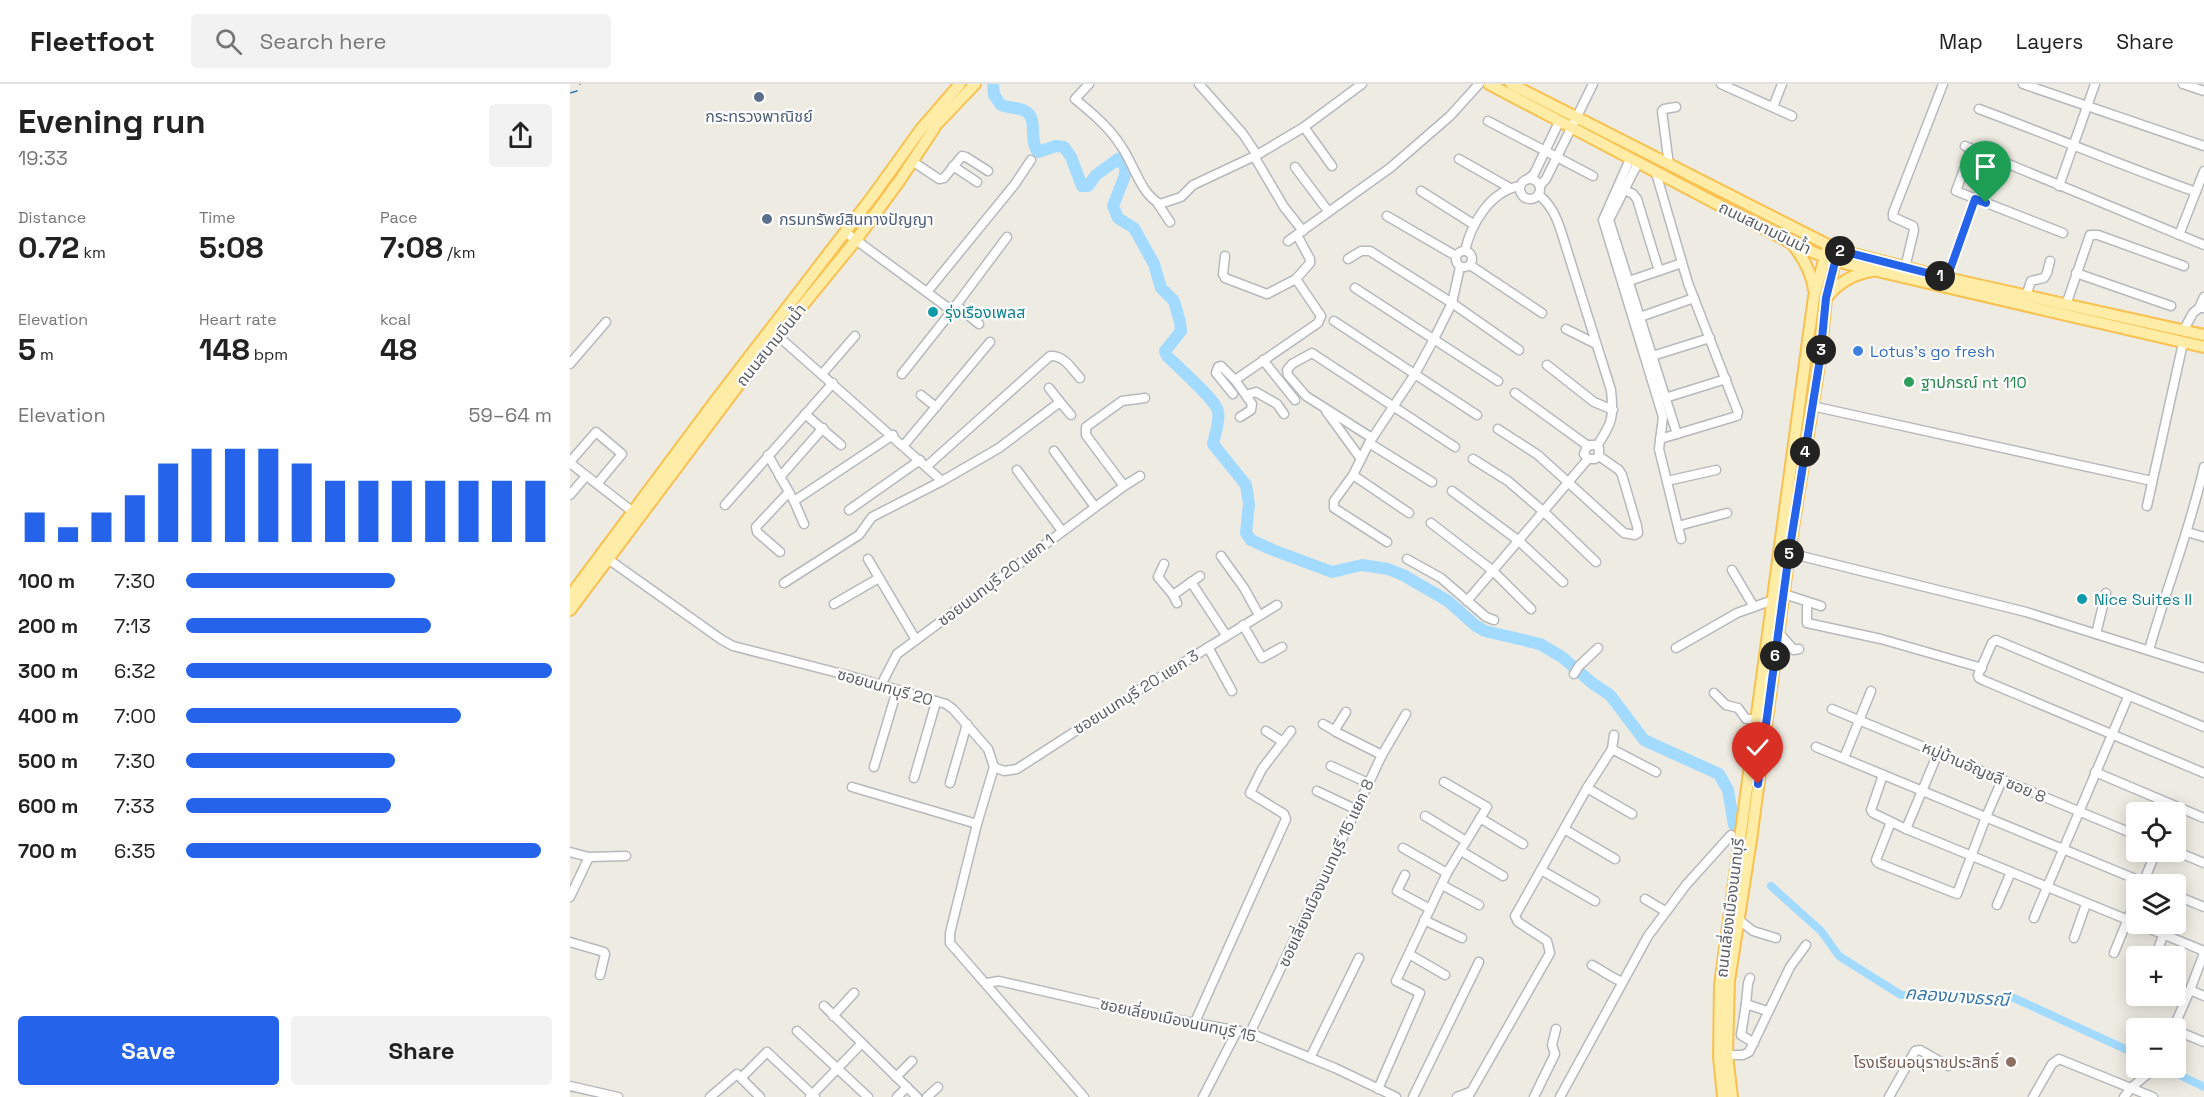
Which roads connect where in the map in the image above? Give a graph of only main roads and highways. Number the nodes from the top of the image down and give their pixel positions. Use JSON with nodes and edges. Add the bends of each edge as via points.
{"nodes":[{"id":1,"x":960,"y":84,"type":"edge"},
{"id":2,"x":975,"y":84,"type":"edge"},
{"id":3,"x":1489,"y":84,"type":"edge"},
{"id":4,"x":1511,"y":84,"type":"edge"},
{"id":5,"x":1627,"y":143,"type":"junction"},
{"id":6,"x":1643,"y":152,"type":"junction"},
{"id":7,"x":1629,"y":159,"type":"junction"},
{"id":8,"x":1791,"y":243,"type":"junction"},
{"id":9,"x":1831,"y":253,"type":"junction"},
{"id":10,"x":1875,"y":271,"type":"junction"},
{"id":11,"x":1820,"y":297,"type":"junction"},
{"id":12,"x":2156,"y":331,"type":"junction"},
{"id":13,"x":2204,"y":335,"type":"edge"},
{"id":14,"x":2204,"y":347,"type":"edge"},
{"id":15,"x":570,"y":596,"type":"edge"},
{"id":16,"x":570,"y":609,"type":"edge"},
{"id":17,"x":1756,"y":719,"type":"junction"},
{"id":18,"x":1765,"y":728,"type":"junction"},
{"id":19,"x":1723,"y":1097,"type":"edge"},
{"id":20,"x":1732,"y":1097,"type":"edge"}],
"edges":[{"from":1,"to":15,"type":"main road","name":"ถนนสนามบินน้ำ","via":[[934,112]]},
{"from":2,"to":16,"type":"main road","name":"ถนนสนามบินน้ำ","via":[[937,124],[856,240],[749,371]]},
{"from":3,"to":7,"type":"main road","name":"ถนนสนามบินน้ำ"},
{"from":4,"to":5,"type":"main road","name":"ถนนสนามบินน้ำ"},
{"from":5,"to":6,"type":"main road","name":"ถนนสนามบินน้ำ"},
{"from":5,"to":7,"type":"main road"},
{"from":6,"to":7,"type":"main road"},
{"from":6,"to":9,"type":"main road","name":"ถนนสนามบินน้ำ"},
{"from":7,"to":8,"type":"main road","name":"ถนนสนามบินน้ำ"},
{"from":8,"to":9,"type":"main road","name":"ถนนสนามบินน้ำ"},
{"from":8,"to":11,"type":"main road","via":[[1807,266]]},
{"from":9,"to":10,"type":"main road","name":"ถนนสนามบินน้ำ"},
{"from":9,"to":11,"type":"main road","name":"ถนนเลี่ยงเมืองนนทบุรี"},
{"from":9,"to":12,"type":"main road","name":"ถนนสนามบินน้ำ","via":[[2066,305]]},
{"from":10,"to":11,"type":"main road","via":[[1852,276]]},
{"from":10,"to":12,"type":"main road","name":"ถนนสนามบินน้ำ"},
{"from":11,"to":17,"type":"main road","name":"ถนนเลี่ยงเมืองนนทบุรี"},
{"from":11,"to":18,"type":"main road","name":"ถนนเลี่ยงเมืองนนทบุรี","via":[[1820,359]]},
{"from":12,"to":13,"type":"main road","name":"ถนนสนามบินน้ำ","via":[[2183,330]]},
{"from":12,"to":14,"type":"main road","name":"ถนนสนามบินน้ำ"},
{"from":17,"to":18,"type":"main road"},
{"from":17,"to":19,"type":"main road","name":"ถนนเลี่ยงเมืองนนทบุรี","via":[[1720,985]]},
{"from":18,"to":20,"type":"main road","name":"ถนนเลี่ยงเมืองนนทบุรี","via":[[1730,981],[1727,1055]]}]}
